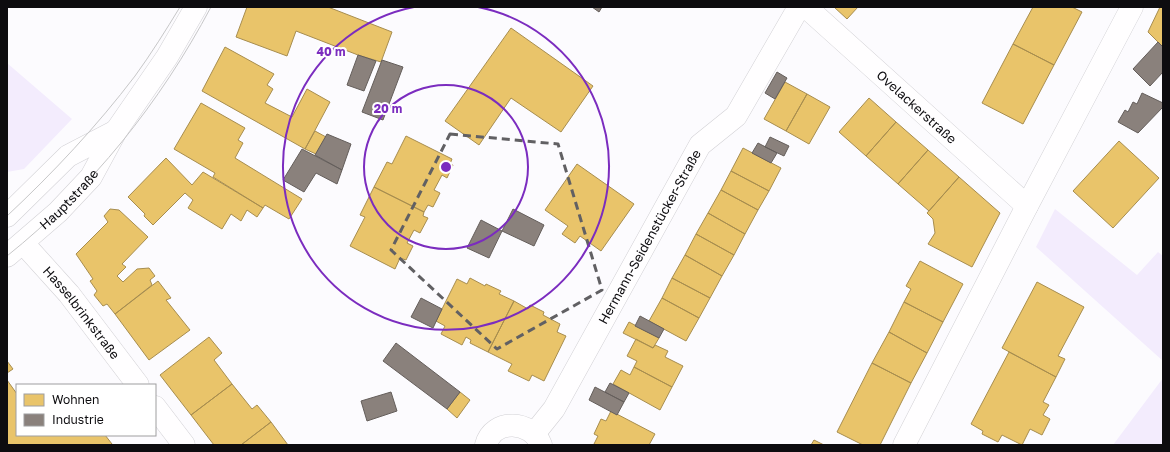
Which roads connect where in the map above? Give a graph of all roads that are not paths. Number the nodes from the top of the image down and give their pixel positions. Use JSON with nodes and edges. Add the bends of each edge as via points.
{"nodes":[{"id":1,"x":196,"y":7,"type":"edge"},
{"id":2,"x":799,"y":7,"type":"edge"},
{"id":3,"x":806,"y":7,"type":"edge"},
{"id":4,"x":1132,"y":7,"type":"edge"},
{"id":5,"x":116,"y":131,"type":"junction"},
{"id":6,"x":1027,"y":206,"type":"junction"},
{"id":7,"x":7,"y":216,"type":"edge"},
{"id":8,"x":7,"y":225,"type":"edge"},
{"id":9,"x":15,"y":249,"type":"edge"},
{"id":10,"x":137,"y":384,"type":"edge"},
{"id":11,"x":156,"y":408,"type":"edge"},
{"id":12,"x":537,"y":440,"type":"edge"},
{"id":13,"x":184,"y":445,"type":"edge"},
{"id":14,"x":486,"y":445,"type":"edge"},
{"id":15,"x":904,"y":445,"type":"edge"}],
"edges":[{"from":1,"to":5,"type":"street","name":"Hauptstraße","via":[[167,57]]},
{"from":2,"to":12,"type":"street","name":"Hermann-Seidenstücker-Straße","via":[[736,116],[700,145]]},
{"from":3,"to":6,"type":"street","name":"Ovelackerstraße"},
{"from":4,"to":6,"type":"street"},
{"from":5,"to":7,"type":"street","name":"Hauptstraße","via":[[68,156]]},
{"from":5,"to":9,"type":"street","name":"Hauptstraße","via":[[91,178],[58,212]]},
{"from":6,"to":15,"type":"street"},
{"from":8,"to":9,"type":"street","name":"Hasselbrinkstraße"},
{"from":9,"to":10,"type":"street","name":"Hasselbrinkstraße","via":[[69,294]]},
{"from":11,"to":13,"type":"street"},
{"from":12,"to":14,"type":"street","name":"Hermann-Seidenstücker-Straße","via":[[526,427],[514,425],[494,432]]}]}
